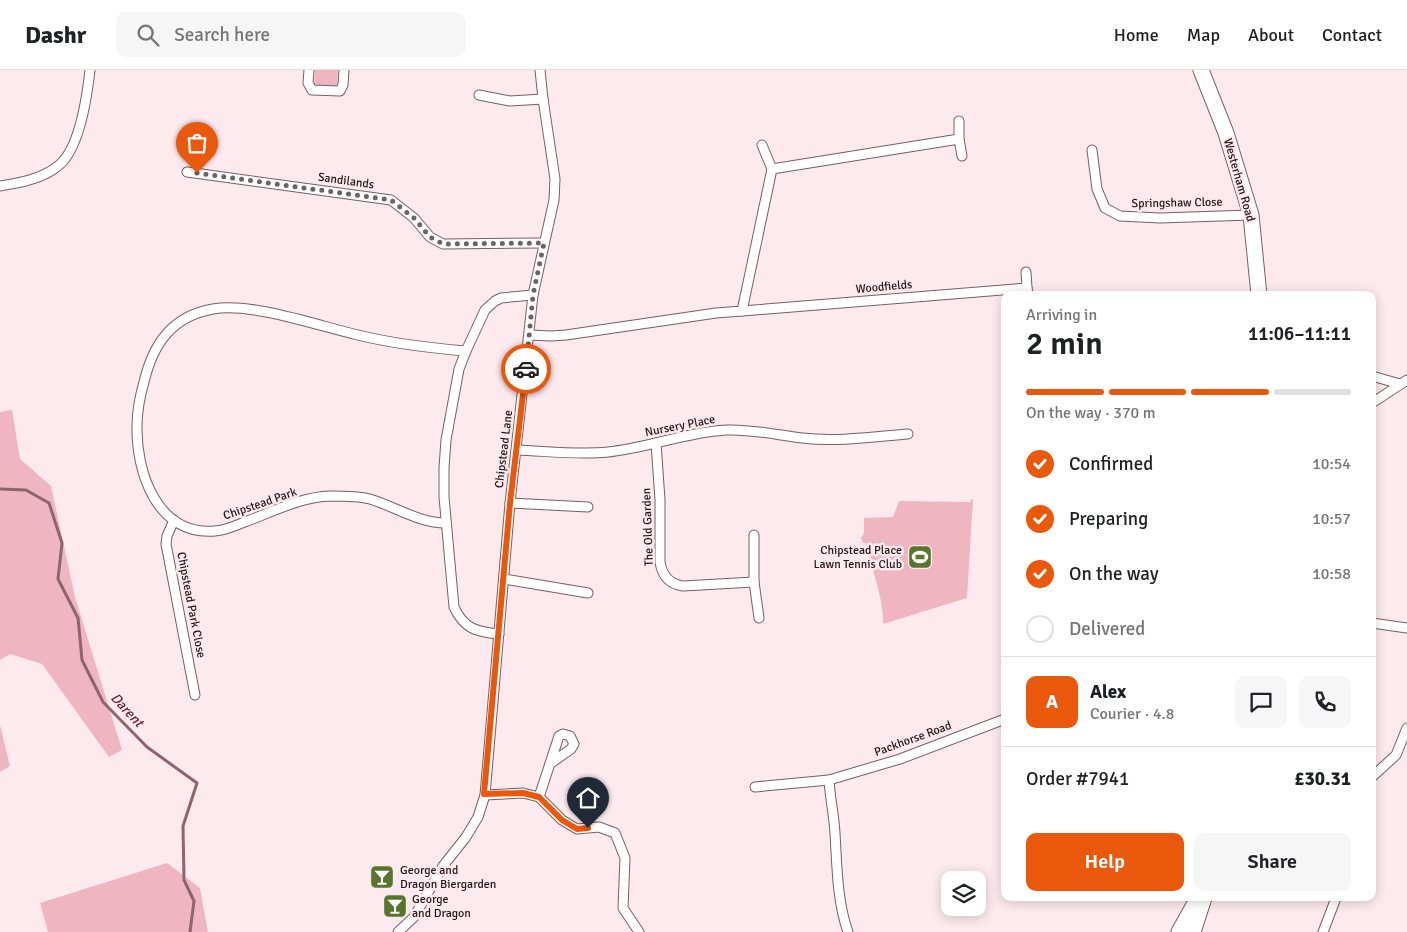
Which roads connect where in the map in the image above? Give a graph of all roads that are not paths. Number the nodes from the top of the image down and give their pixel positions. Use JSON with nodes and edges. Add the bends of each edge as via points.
{"nodes":[{"id":1,"x":90,"y":70,"type":"edge"},
{"id":2,"x":309,"y":70,"type":"edge"},
{"id":3,"x":344,"y":70,"type":"edge"},
{"id":4,"x":540,"y":70,"type":"edge"},
{"id":5,"x":1201,"y":70,"type":"edge"},
{"id":6,"x":479,"y":95,"type":"dead end"},
{"id":7,"x":543,"y":99,"type":"junction"},
{"id":8,"x":959,"y":121,"type":"dead end"},
{"id":9,"x":959,"y":138,"type":"junction"},
{"id":10,"x":762,"y":144,"type":"dead end"},
{"id":11,"x":1092,"y":150,"type":"dead end"},
{"id":12,"x":962,"y":156,"type":"dead end"},
{"id":13,"x":772,"y":169,"type":"junction"},
{"id":14,"x":188,"y":172,"type":"dead end"},
{"id":15,"x":0,"y":186,"type":"edge"},
{"id":16,"x":1251,"y":214,"type":"junction"},
{"id":17,"x":544,"y":243,"type":"junction"},
{"id":18,"x":1026,"y":272,"type":"dead end"},
{"id":19,"x":1028,"y":291,"type":"edge"},
{"id":20,"x":1259,"y":291,"type":"edge"},
{"id":21,"x":1001,"y":293,"type":"edge"},
{"id":22,"x":533,"y":295,"type":"junction"},
{"id":23,"x":742,"y":311,"type":"junction"},
{"id":24,"x":530,"y":335,"type":"junction"},
{"id":25,"x":466,"y":351,"type":"junction"},
{"id":26,"x":1376,"y":377,"type":"edge"},
{"id":27,"x":1403,"y":382,"type":"edge"},
{"id":28,"x":1376,"y":400,"type":"edge"},
{"id":29,"x":908,"y":434,"type":"dead end"},
{"id":30,"x":656,"y":443,"type":"junction"},
{"id":31,"x":517,"y":450,"type":"junction"},
{"id":32,"x":510,"y":503,"type":"junction"},
{"id":33,"x":588,"y":507,"type":"dead end"},
{"id":34,"x":174,"y":520,"type":"junction"},
{"id":35,"x":446,"y":523,"type":"junction"},
{"id":36,"x":754,"y":535,"type":"dead end"},
{"id":37,"x":504,"y":579,"type":"junction"},
{"id":38,"x":754,"y":582,"type":"junction"},
{"id":39,"x":588,"y":593,"type":"dead end"},
{"id":40,"x":759,"y":618,"type":"dead end"},
{"id":41,"x":1376,"y":624,"type":"edge"},
{"id":42,"x":1407,"y":628,"type":"edge"},
{"id":43,"x":499,"y":634,"type":"junction"},
{"id":44,"x":194,"y":695,"type":"dead end"},
{"id":45,"x":1001,"y":721,"type":"edge"},
{"id":46,"x":1407,"y":728,"type":"edge"},
{"id":47,"x":551,"y":762,"type":"dead end"},
{"id":48,"x":1376,"y":773,"type":"edge"},
{"id":49,"x":829,"y":780,"type":"junction"},
{"id":50,"x":755,"y":786,"type":"dead end"},
{"id":51,"x":484,"y":794,"type":"junction"},
{"id":52,"x":539,"y":797,"type":"junction"},
{"id":53,"x":1196,"y":901,"type":"edge"},
{"id":54,"x":1203,"y":901,"type":"edge"},
{"id":55,"x":1335,"y":901,"type":"edge"},
{"id":56,"x":398,"y":932,"type":"edge"},
{"id":57,"x":639,"y":932,"type":"edge"},
{"id":58,"x":848,"y":932,"type":"edge"},
{"id":59,"x":1179,"y":932,"type":"edge"},
{"id":60,"x":1193,"y":932,"type":"edge"},
{"id":61,"x":1323,"y":932,"type":"edge"}],
"edges":[{"from":1,"to":15,"type":"street","via":[[80,124],[67,157],[44,175]]},
{"from":2,"to":3,"type":"street","via":[[308,83],[312,90],[340,91],[344,85]]},
{"from":4,"to":7,"type":"street","name":"Chipstead Lane"},
{"from":5,"to":16,"type":"highway","name":"Westerham Road","via":[[1226,133]]},
{"from":6,"to":7,"type":"street","via":[[510,101]]},
{"from":7,"to":17,"type":"street","name":"Chipstead Lane","via":[[556,179]]},
{"from":8,"to":9,"type":"street"},
{"from":9,"to":12,"type":"street"},
{"from":9,"to":13,"type":"street"},
{"from":10,"to":13,"type":"street"},
{"from":11,"to":16,"type":"street","name":"Springshaw Close","via":[[1097,189],[1105,208],[1120,216],[1160,218]]},
{"from":13,"to":23,"type":"street"},
{"from":14,"to":17,"type":"street","name":"Sandilands","via":[[391,200],[414,218],[430,237],[443,244]]},
{"from":16,"to":20,"type":"highway","name":"Westerham Road"},
{"from":17,"to":22,"type":"street","name":"Chipstead Lane"},
{"from":18,"to":19,"type":"street","name":"Woodfields"},
{"from":21,"to":23,"type":"street","name":"Woodfields"},
{"from":22,"to":24,"type":"street","name":"Chipstead Lane"},
{"from":22,"to":25,"type":"street","via":[[501,298],[490,305]]},
{"from":23,"to":24,"type":"street","name":"Woodfields","via":[[566,335]]},
{"from":24,"to":31,"type":"street","name":"Chipstead Lane"},
{"from":25,"to":34,"type":"street","name":"Chipstead Park","via":[[380,340],[245,308],[213,308],[188,316],[157,344],[144,380],[136,424],[147,485],[153,498]]},
{"from":25,"to":35,"type":"street","via":[[459,369],[446,440]]},
{"from":26,"to":27,"type":"street"},
{"from":27,"to":28,"type":"street"},
{"from":29,"to":30,"type":"street","name":"Nursery Place","via":[[828,440],[727,430]]},
{"from":30,"to":31,"type":"street","name":"Nursery Place","via":[[607,452]]},
{"from":30,"to":38,"type":"street","name":"The Old Garden","via":[[661,572],[675,585],[683,586]]},
{"from":31,"to":32,"type":"street","name":"Chipstead Lane"},
{"from":32,"to":33,"type":"street"},
{"from":32,"to":37,"type":"street","name":"Chipstead Lane"},
{"from":34,"to":35,"type":"street","name":"Chipstead Park","via":[[199,531],[216,531],[328,496],[368,498],[425,521]]},
{"from":34,"to":44,"type":"street","name":"Chipstead Park Close","via":[[166,544]]},
{"from":35,"to":43,"type":"street","via":[[454,608],[468,626]]},
{"from":36,"to":38,"type":"street"},
{"from":37,"to":39,"type":"street"},
{"from":37,"to":43,"type":"street","name":"Chipstead Lane"},
{"from":38,"to":40,"type":"street"},
{"from":41,"to":42,"type":"street"},
{"from":43,"to":51,"type":"street","name":"Chipstead Lane"},
{"from":45,"to":49,"type":"street","name":"Packhorse Road","via":[[900,759]]},
{"from":46,"to":48,"type":"street","via":[[1396,755]]},
{"from":47,"to":52,"type":"street"},
{"from":49,"to":50,"type":"street","name":"Packhorse Road"},
{"from":49,"to":58,"type":"street","via":[[839,888]]},
{"from":51,"to":52,"type":"street","via":[[523,793]]},
{"from":51,"to":56,"type":"street","name":"Chipstead Lane","via":[[478,817],[466,837],[443,866],[414,917]]},
{"from":52,"to":57,"type":"street","via":[[562,820],[577,829],[599,828],[615,832],[626,858],[623,908]]},
{"from":53,"to":59,"type":"highway"},
{"from":54,"to":60,"type":"highway"},
{"from":55,"to":61,"type":"street"}]}
